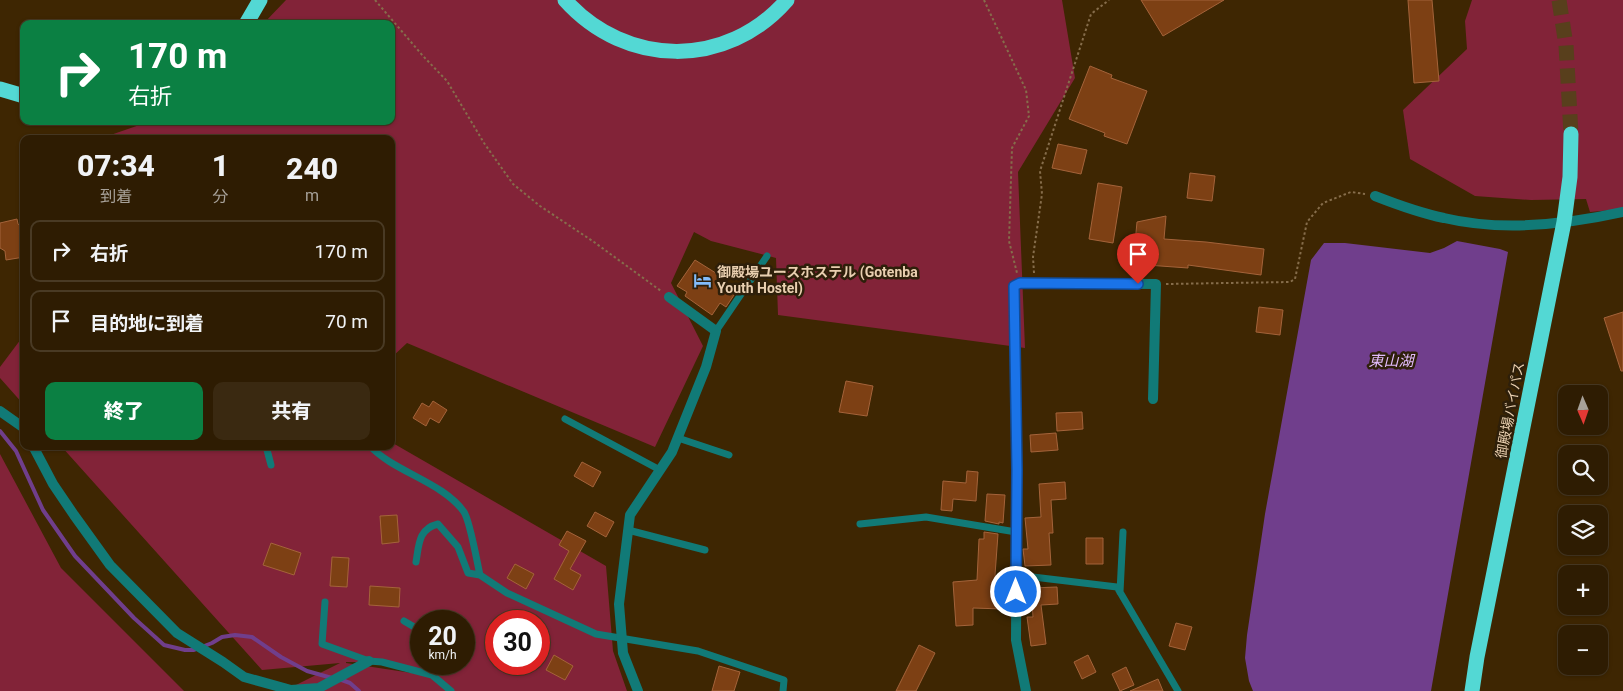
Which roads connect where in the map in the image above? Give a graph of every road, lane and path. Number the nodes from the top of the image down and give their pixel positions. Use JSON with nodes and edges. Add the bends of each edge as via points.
{"nodes":[{"id":1,"x":260,"y":0,"type":"edge"},
{"id":2,"x":375,"y":0,"type":"edge"},
{"id":3,"x":565,"y":0,"type":"edge"},
{"id":4,"x":787,"y":0,"type":"edge"},
{"id":5,"x":984,"y":0,"type":"edge"},
{"id":6,"x":1109,"y":0,"type":"edge"},
{"id":7,"x":248,"y":20,"type":"edge"},
{"id":8,"x":392,"y":20,"type":"edge"},
{"id":9,"x":395,"y":23,"type":"edge"},
{"id":10,"x":0,"y":89,"type":"edge"},
{"id":11,"x":20,"y":95,"type":"edge"},
{"id":12,"x":1571,"y":134,"type":"tunnel mouth"},
{"id":13,"x":1375,"y":196,"type":"joint"},
{"id":14,"x":1623,"y":212,"type":"edge"},
{"id":15,"x":1564,"y":222,"type":"junction"},
{"id":16,"x":767,"y":256,"type":"dead end"},
{"id":17,"x":1020,"y":283,"type":"junction"},
{"id":18,"x":1034,"y":283,"type":"junction"},
{"id":19,"x":1156,"y":284,"type":"junction"},
{"id":20,"x":668,"y":297,"type":"joint"},
{"id":21,"x":716,"y":331,"type":"junction"},
{"id":22,"x":1153,"y":399,"type":"dead end"},
{"id":23,"x":0,"y":411,"type":"edge"},
{"id":24,"x":565,"y":419,"type":"dead end"},
{"id":25,"x":20,"y":425,"type":"edge"},
{"id":26,"x":678,"y":438,"type":"junction"},
{"id":27,"x":35,"y":450,"type":"edge"},
{"id":28,"x":267,"y":450,"type":"edge"},
{"id":29,"x":375,"y":450,"type":"edge"},
{"id":30,"x":729,"y":455,"type":"dead end"},
{"id":31,"x":271,"y":465,"type":"dead end"},
{"id":32,"x":660,"y":470,"type":"junction"},
{"id":33,"x":860,"y":524,"type":"dead end"},
{"id":34,"x":628,"y":530,"type":"junction"},
{"id":35,"x":1016,"y":532,"type":"junction"},
{"id":36,"x":1123,"y":532,"type":"dead end"},
{"id":37,"x":705,"y":550,"type":"dead end"},
{"id":38,"x":416,"y":562,"type":"dead end"},
{"id":39,"x":480,"y":575,"type":"junction"},
{"id":40,"x":1016,"y":575,"type":"junction"},
{"id":41,"x":1120,"y":592,"type":"junction"},
{"id":42,"x":325,"y":602,"type":"dead end"},
{"id":43,"x":404,"y":621,"type":"dead end"},
{"id":44,"x":410,"y":625,"type":"edge"},
{"id":45,"x":622,"y":639,"type":"junction"},
{"id":46,"x":370,"y":661,"type":"junction"},
{"id":47,"x":410,"y":669,"type":"edge"},
{"id":48,"x":432,"y":675,"type":"edge"},
{"id":49,"x":451,"y":691,"type":"edge"},
{"id":50,"x":638,"y":691,"type":"edge"},
{"id":51,"x":783,"y":691,"type":"edge"},
{"id":52,"x":1026,"y":691,"type":"edge"},
{"id":53,"x":1178,"y":691,"type":"edge"},
{"id":54,"x":1472,"y":691,"type":"edge"}],
"edges":[{"from":1,"to":7,"type":"highway"},
{"from":2,"to":8,"type":"path"},
{"from":3,"to":4,"type":"highway","via":[[585,20],[604,32],[640,46],[669,51],[693,51],[741,38],[762,24]]},
{"from":5,"to":17,"type":"path","via":[[1026,90],[1029,116],[1012,148],[1009,241]]},
{"from":6,"to":18,"type":"path","via":[[1092,14],[1040,171],[1042,194],[1033,257]]},
{"from":9,"to":20,"type":"path","via":[[447,81],[513,184]]},
{"from":10,"to":11,"type":"highway"},
{"from":12,"to":15,"type":"highway","name":"御殿場バイパス"},
{"from":13,"to":15,"type":"street","via":[[1446,219],[1485,224]]},
{"from":13,"to":19,"type":"path","via":[[1352,192],[1322,203],[1307,222],[1295,279],[1290,282]]},
{"from":14,"to":15,"type":"street"},
{"from":15,"to":54,"type":"highway","name":"御殿場バイパス"},
{"from":16,"to":21,"type":"lane"},
{"from":17,"to":18,"type":"street"},
{"from":17,"to":35,"type":"street","via":[[1014,286]]},
{"from":18,"to":19,"type":"street"},
{"from":19,"to":22,"type":"street"},
{"from":20,"to":21,"type":"street"},
{"from":21,"to":26,"type":"street","via":[[706,368]]},
{"from":23,"to":25,"type":"street"},
{"from":24,"to":32,"type":"lane"},
{"from":26,"to":30,"type":"lane"},
{"from":26,"to":32,"type":"street"},
{"from":27,"to":46,"type":"street","via":[[53,484],[110,565],[182,636],[244,677],[292,690],[319,688]]},
{"from":28,"to":31,"type":"lane"},
{"from":29,"to":39,"type":"lane","via":[[453,499],[459,506],[465,514]]},
{"from":32,"to":34,"type":"street","via":[[630,515]]},
{"from":33,"to":35,"type":"lane","via":[[926,517]]},
{"from":34,"to":37,"type":"lane"},
{"from":34,"to":45,"type":"street","via":[[619,604]]},
{"from":35,"to":40,"type":"street"},
{"from":36,"to":41,"type":"lane"},
{"from":38,"to":39,"type":"lane","via":[[421,534],[429,526],[438,524],[458,546],[468,573]]},
{"from":39,"to":45,"type":"lane","via":[[507,593],[596,634]]},
{"from":40,"to":41,"type":"lane","via":[[1117,587]]},
{"from":40,"to":52,"type":"street","via":[[1016,640]]},
{"from":41,"to":53,"type":"lane"},
{"from":42,"to":46,"type":"lane","via":[[322,644]]},
{"from":43,"to":44,"type":"lane"},
{"from":45,"to":50,"type":"street","via":[[623,652]]},
{"from":45,"to":51,"type":"lane","via":[[698,650],[784,680]]},
{"from":46,"to":47,"type":"lane"},
{"from":48,"to":49,"type":"lane"}]}
